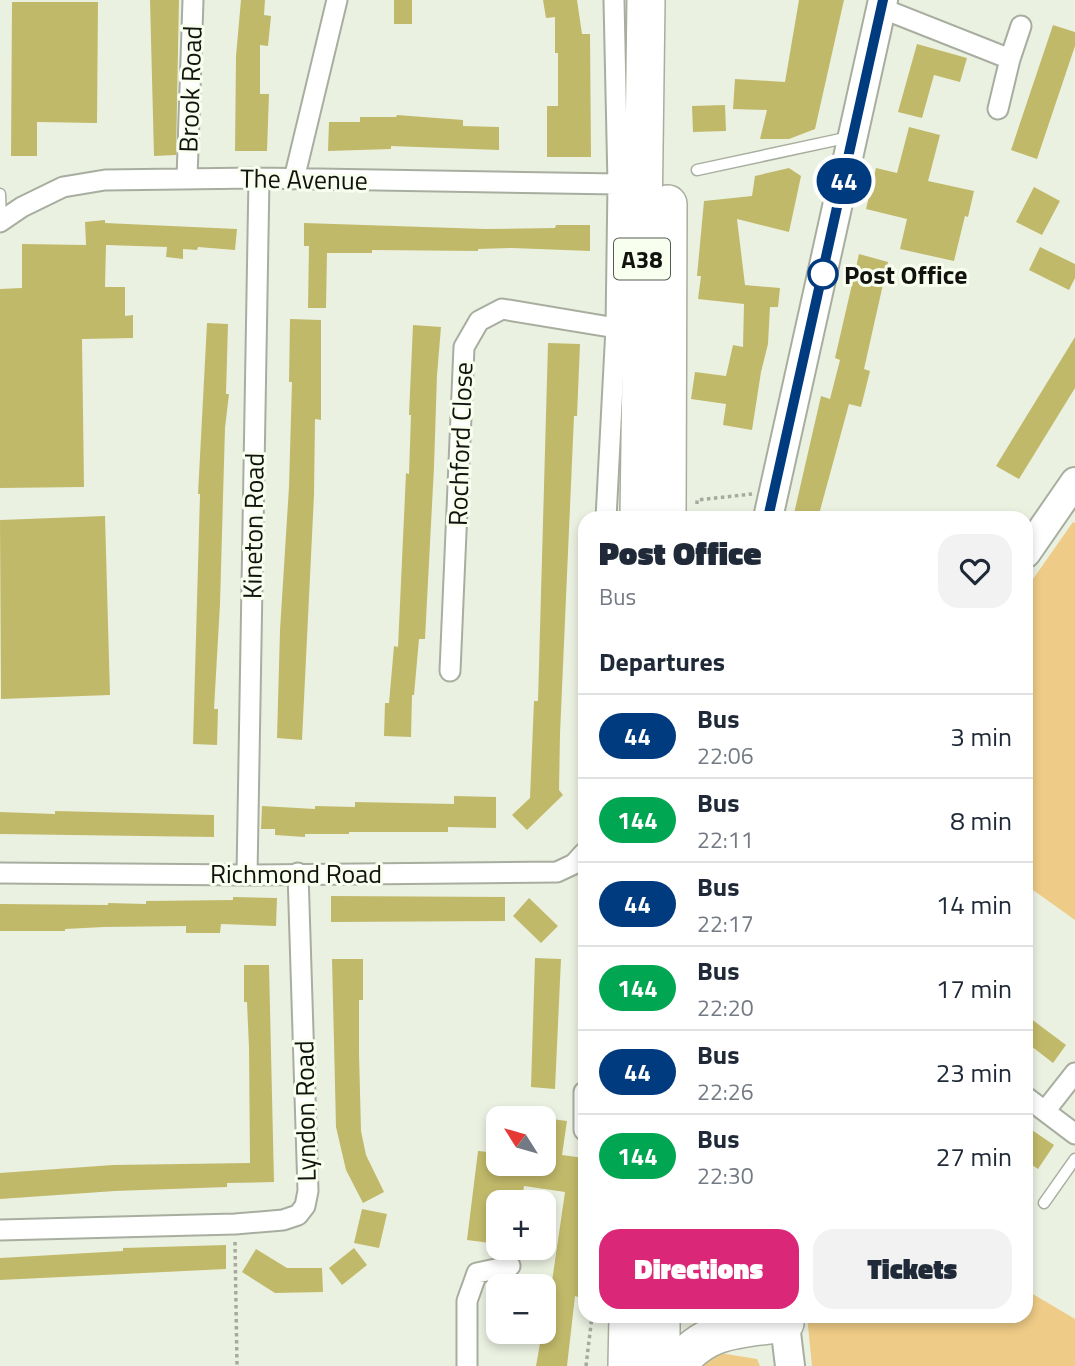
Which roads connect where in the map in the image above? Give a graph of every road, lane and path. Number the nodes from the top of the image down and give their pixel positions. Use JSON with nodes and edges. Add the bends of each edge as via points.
{"nodes":[{"id":1,"x":193,"y":0,"type":"edge"},
{"id":2,"x":337,"y":0,"type":"edge"},
{"id":3,"x":614,"y":0,"type":"edge"},
{"id":4,"x":646,"y":0,"type":"edge"},
{"id":5,"x":671,"y":0,"type":"edge"},
{"id":6,"x":882,"y":4,"type":"edge"},
{"id":7,"x":1021,"y":26,"type":"dead end"},
{"id":8,"x":1010,"y":59,"type":"junction"},
{"id":9,"x":998,"y":109,"type":"dead end"},
{"id":10,"x":853,"y":136,"type":"junction"},
{"id":11,"x":697,"y":170,"type":"dead end"},
{"id":12,"x":187,"y":178,"type":"junction"},
{"id":13,"x":259,"y":178,"type":"junction"},
{"id":14,"x":295,"y":179,"type":"junction"},
{"id":15,"x":618,"y":184,"type":"junction"},
{"id":16,"x":0,"y":194,"type":"edge"},
{"id":17,"x":0,"y":222,"type":"edge"},
{"id":18,"x":616,"y":328,"type":"junction"},
{"id":19,"x":1075,"y":482,"type":"edge"},
{"id":20,"x":771,"y":505,"type":"edge"},
{"id":21,"x":606,"y":511,"type":"edge"},
{"id":22,"x":639,"y":511,"type":"edge"},
{"id":23,"x":682,"y":511,"type":"edge"},
{"id":24,"x":684,"y":511,"type":"edge"},
{"id":25,"x":1033,"y":543,"type":"edge"},
{"id":26,"x":450,"y":671,"type":"dead end"},
{"id":27,"x":578,"y":860,"type":"edge"},
{"id":28,"x":0,"y":873,"type":"edge"},
{"id":29,"x":298,"y":873,"type":"junction"},
{"id":30,"x":247,"y":874,"type":"junction"},
{"id":31,"x":1075,"y":1073,"type":"edge"},
{"id":32,"x":1033,"y":1102,"type":"edge"},
{"id":33,"x":1045,"y":1111,"type":"junction"},
{"id":34,"x":1075,"y":1134,"type":"edge"},
{"id":35,"x":1075,"y":1159,"type":"edge"},
{"id":36,"x":1044,"y":1203,"type":"dead end"},
{"id":37,"x":235,"y":1224,"type":"junction"},
{"id":38,"x":0,"y":1230,"type":"edge"},
{"id":39,"x":510,"y":1266,"type":"dead end"},
{"id":40,"x":591,"y":1323,"type":"edge"},
{"id":41,"x":628,"y":1323,"type":"edge"},
{"id":42,"x":661,"y":1323,"type":"edge"},
{"id":43,"x":708,"y":1323,"type":"edge"},
{"id":44,"x":784,"y":1323,"type":"edge"},
{"id":45,"x":237,"y":1366,"type":"edge"},
{"id":46,"x":467,"y":1366,"type":"edge"},
{"id":47,"x":586,"y":1366,"type":"edge"},
{"id":48,"x":628,"y":1366,"type":"edge"},
{"id":49,"x":661,"y":1366,"type":"edge"},
{"id":50,"x":677,"y":1366,"type":"edge"},
{"id":51,"x":790,"y":1366,"type":"edge"}],
"edges":[{"from":1,"to":12,"type":"street","name":"Brook Road"},
{"from":2,"to":14,"type":"street"},
{"from":3,"to":15,"type":"street"},
{"from":4,"to":22,"type":"highway","number":"A38"},
{"from":5,"to":23,"type":"highway","number":"A38"},
{"from":6,"to":8,"type":"street"},
{"from":6,"to":10,"type":"street"},
{"from":7,"to":8,"type":"street"},
{"from":8,"to":9,"type":"street"},
{"from":10,"to":11,"type":"lane"},
{"from":10,"to":20,"type":"street"},
{"from":12,"to":13,"type":"street","name":"The Avenue"},
{"from":12,"to":17,"type":"street","name":"The Avenue","via":[[105,180],[63,187]]},
{"from":13,"to":14,"type":"street","name":"The Avenue"},
{"from":13,"to":30,"type":"street","name":"Kineton Road"},
{"from":14,"to":15,"type":"street","name":"The Avenue"},
{"from":15,"to":18,"type":"street"},
{"from":16,"to":17,"type":"lane"},
{"from":18,"to":21,"type":"street"},
{"from":18,"to":26,"type":"street","name":"Rochford Close","via":[[502,309],[479,321],[464,347]]},
{"from":19,"to":25,"type":"street"},
{"from":20,"to":24,"type":"path","via":[[697,500]]},
{"from":27,"to":29,"type":"street","name":"Richmond Road","via":[[557,872]]},
{"from":28,"to":30,"type":"street","name":"Richmond Road"},
{"from":29,"to":30,"type":"street","name":"Richmond Road"},
{"from":29,"to":37,"type":"street","name":"Lyndon Road","via":[[308,1191],[298,1215]]},
{"from":31,"to":33,"type":"street"},
{"from":32,"to":33,"type":"street"},
{"from":33,"to":34,"type":"street"},
{"from":35,"to":36,"type":"lane"},
{"from":37,"to":38,"type":"street","name":"Lyndon Road"},
{"from":37,"to":45,"type":"path"},
{"from":39,"to":46,"type":"street","via":[[477,1273],[467,1301]]},
{"from":40,"to":47,"type":"path"},
{"from":41,"to":48,"type":"highway"},
{"from":42,"to":49,"type":"highway"},
{"from":43,"to":50,"type":"highway"},
{"from":44,"to":51,"type":"street"}]}
